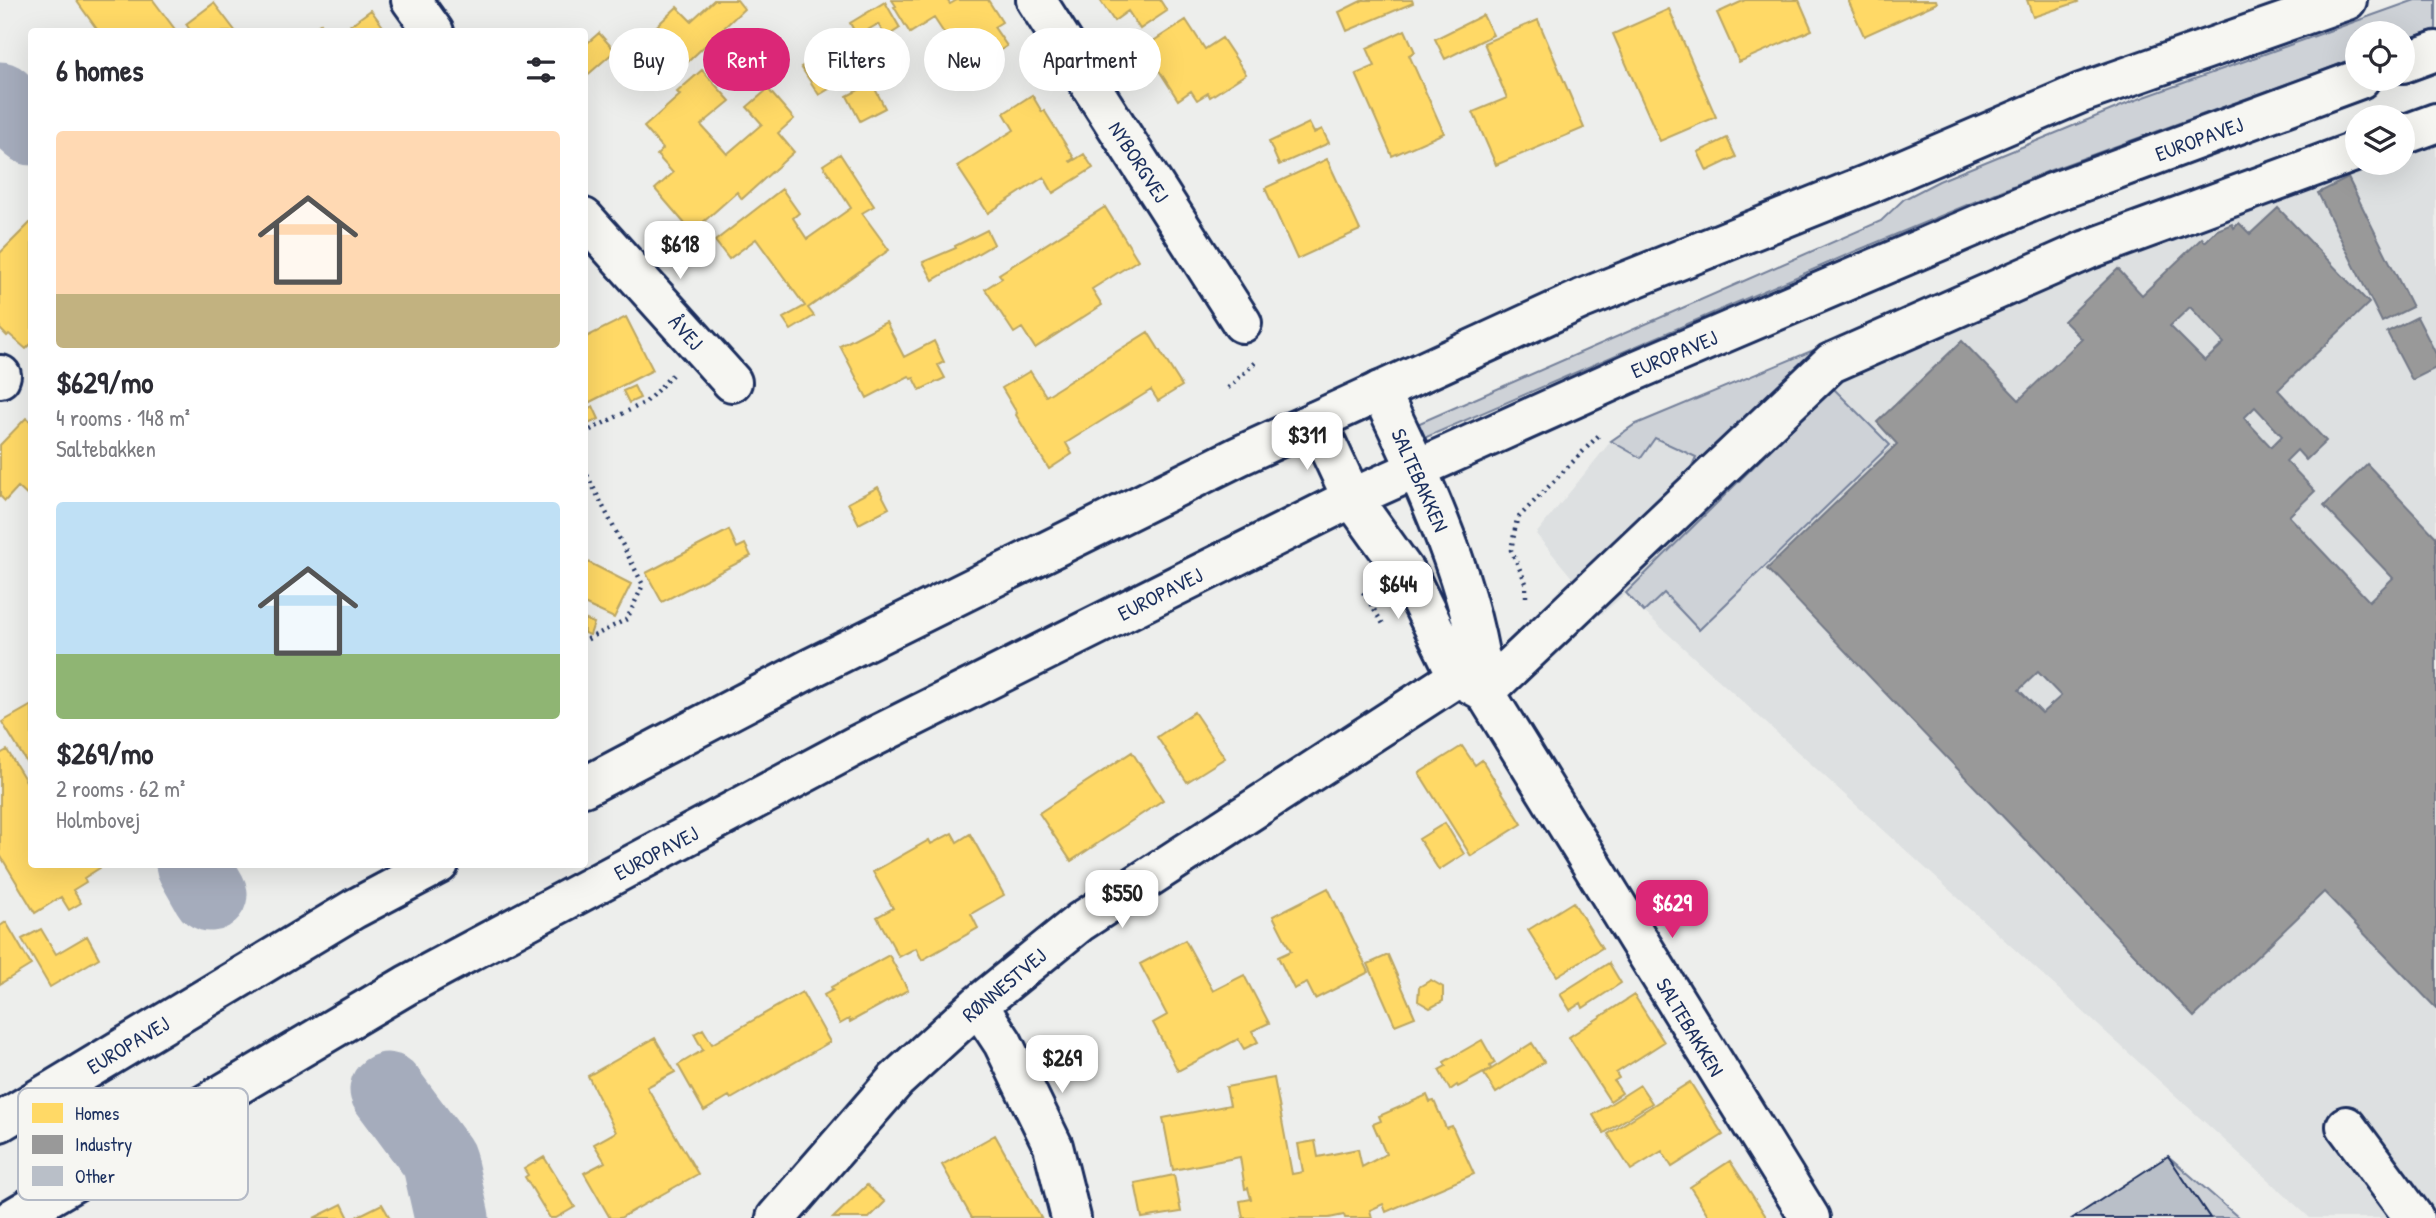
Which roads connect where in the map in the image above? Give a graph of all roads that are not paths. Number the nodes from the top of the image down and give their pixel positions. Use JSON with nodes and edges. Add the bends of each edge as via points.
{"nodes":[{"id":1,"x":411,"y":0,"type":"edge"},
{"id":2,"x":1036,"y":0,"type":"edge"},
{"id":3,"x":2347,"y":0,"type":"edge"},
{"id":4,"x":431,"y":28,"type":"edge"},
{"id":5,"x":2436,"y":51,"type":"edge"},
{"id":6,"x":2415,"y":59,"type":"edge"},
{"id":7,"x":2345,"y":85,"type":"edge"},
{"id":8,"x":2436,"y":123,"type":"edge"},
{"id":9,"x":2415,"y":131,"type":"edge"},
{"id":10,"x":2345,"y":155,"type":"edge"},
{"id":11,"x":588,"y":222,"type":"edge"},
{"id":12,"x":1242,"y":323,"type":"dead end"},
{"id":13,"x":732,"y":382,"type":"dead end"},
{"id":14,"x":1380,"y":391,"type":"junction"},
{"id":15,"x":1316,"y":421,"type":"junction"},
{"id":16,"x":1416,"y":468,"type":"junction"},
{"id":17,"x":1352,"y":498,"type":"junction"},
{"id":18,"x":1475,"y":677,"type":"junction"},
{"id":19,"x":588,"y":786,"type":"edge"},
{"id":20,"x":431,"y":868,"type":"edge"},
{"id":21,"x":978,"y":1005,"type":"junction"},
{"id":22,"x":57,"y":1088,"type":"edge"},
{"id":23,"x":233,"y":1088,"type":"edge"},
{"id":24,"x":18,"y":1111,"type":"edge"},
{"id":25,"x":0,"y":1122,"type":"edge"},
{"id":26,"x":2346,"y":1126,"type":"dead end"},
{"id":27,"x":43,"y":1200,"type":"edge"},
{"id":28,"x":13,"y":1218,"type":"edge"},
{"id":29,"x":776,"y":1218,"type":"edge"},
{"id":30,"x":1071,"y":1218,"type":"edge"},
{"id":31,"x":1810,"y":1218,"type":"edge"},
{"id":32,"x":2414,"y":1218,"type":"edge"}],
"edges":[{"from":1,"to":4,"type":"main road"},
{"from":2,"to":12,"type":"main road","name":"NYBORGVEJ"},
{"from":3,"to":14,"type":"main road","via":[[2081,93],[1582,299]]},
{"from":5,"to":6,"type":"main road"},
{"from":7,"to":16,"type":"main road","name":"EUROPAVEJ","via":[[2052,193]]},
{"from":8,"to":9,"type":"main road"},
{"from":10,"to":18,"type":"main road","name":"RØNNESTVEJ","via":[[2087,250],[1831,363]]},
{"from":11,"to":13,"type":"main road","name":"ÅVEJ"},
{"from":14,"to":15,"type":"main road"},
{"from":14,"to":16,"type":"main road","name":"SALTEBAKKEN"},
{"from":15,"to":17,"type":"main road","name":"SALTEBAKKEN"},
{"from":15,"to":19,"type":"main road","via":[[811,668]]},
{"from":16,"to":17,"type":"main road","name":"EUROPAVEJ"},
{"from":16,"to":18,"type":"main road","name":"SALTEBAKKEN","via":[[1457,565]]},
{"from":17,"to":18,"type":"main road","name":"SALTEBAKKEN"},
{"from":17,"to":23,"type":"main road","name":"EUROPAVEJ","via":[[855,747],[407,985]]},
{"from":18,"to":21,"type":"main road","name":"RØNNESTVEJ","via":[[1080,922]]},
{"from":18,"to":31,"type":"main road","name":"SALTEBAKKEN"},
{"from":20,"to":22,"type":"main road","name":"EUROPAVEJ","via":[[354,909]]},
{"from":21,"to":29,"type":"main road","name":"RØNNESTVEJ","via":[[896,1080]]},
{"from":21,"to":30,"type":"main road","via":[[1003,1043],[1053,1146]]},
{"from":24,"to":25,"type":"main road","name":"EUROPAVEJ"},
{"from":26,"to":32,"type":"main road"},
{"from":27,"to":28,"type":"main road","name":"EUROPAVEJ"}]}
